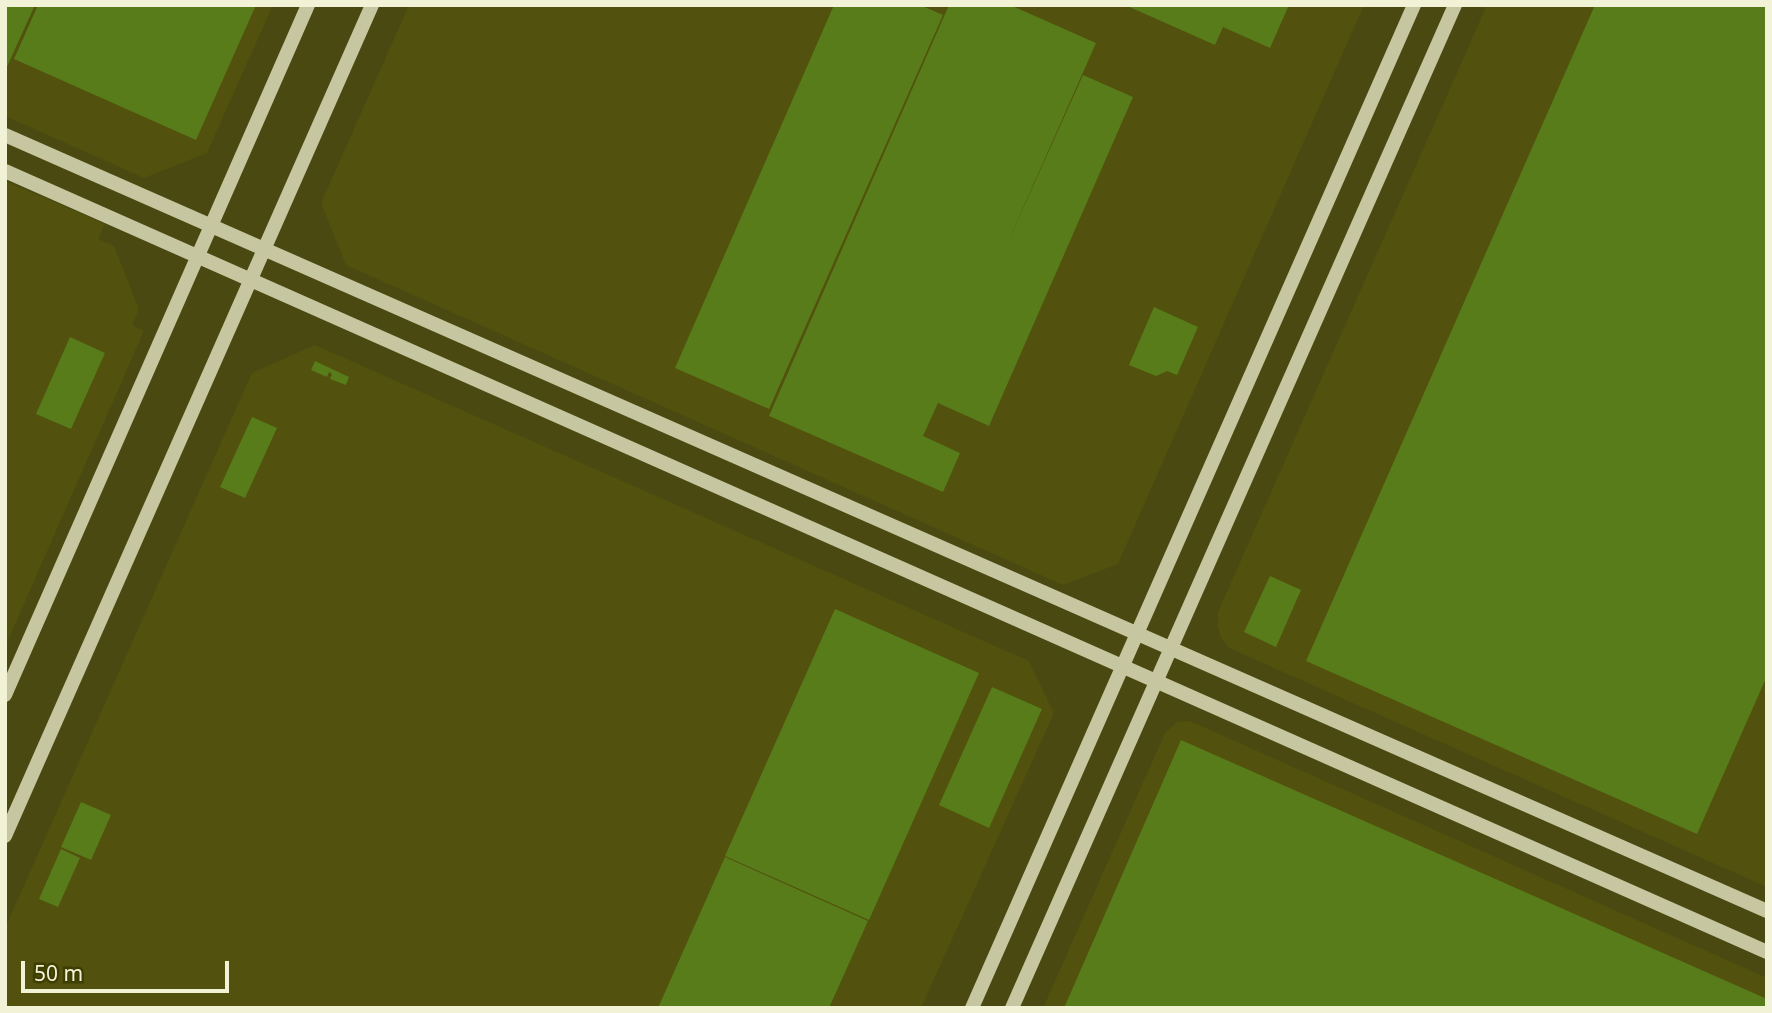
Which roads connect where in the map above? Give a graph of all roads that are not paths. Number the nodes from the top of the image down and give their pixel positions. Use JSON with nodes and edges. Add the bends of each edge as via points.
{"nodes":[{"id":1,"x":308,"y":5,"type":"edge"},
{"id":2,"x":372,"y":5,"type":"edge"},
{"id":3,"x":1414,"y":5,"type":"edge"},
{"id":4,"x":1455,"y":5,"type":"edge"},
{"id":5,"x":5,"y":135,"type":"edge"},
{"id":6,"x":5,"y":171,"type":"edge"},
{"id":7,"x":210,"y":225,"type":"junction"},
{"id":8,"x":264,"y":249,"type":"junction"},
{"id":9,"x":196,"y":256,"type":"junction"},
{"id":10,"x":251,"y":280,"type":"junction"},
{"id":11,"x":1138,"y":634,"type":"junction"},
{"id":12,"x":1171,"y":649,"type":"junction"},
{"id":13,"x":1124,"y":667,"type":"junction"},
{"id":14,"x":1156,"y":681,"type":"junction"},
{"id":15,"x":5,"y":695,"type":"edge"},
{"id":16,"x":5,"y":836,"type":"edge"},
{"id":17,"x":1767,"y":911,"type":"edge"},
{"id":18,"x":1767,"y":952,"type":"edge"},
{"id":19,"x":972,"y":1008,"type":"edge"},
{"id":20,"x":1012,"y":1008,"type":"edge"}],
"edges":[{"from":1,"to":7,"type":"street"},
{"from":2,"to":8,"type":"street"},
{"from":3,"to":11,"type":"street"},
{"from":4,"to":12,"type":"street"},
{"from":5,"to":7,"type":"street"},
{"from":6,"to":9,"type":"street"},
{"from":7,"to":8,"type":"street"},
{"from":7,"to":9,"type":"street"},
{"from":8,"to":10,"type":"street"},
{"from":8,"to":11,"type":"street"},
{"from":9,"to":10,"type":"street"},
{"from":9,"to":15,"type":"street"},
{"from":10,"to":13,"type":"street"},
{"from":10,"to":16,"type":"street"},
{"from":11,"to":12,"type":"street"},
{"from":11,"to":13,"type":"street"},
{"from":12,"to":14,"type":"street"},
{"from":12,"to":17,"type":"street"},
{"from":13,"to":14,"type":"street"},
{"from":13,"to":19,"type":"street"},
{"from":14,"to":18,"type":"street"},
{"from":14,"to":20,"type":"street"}]}
